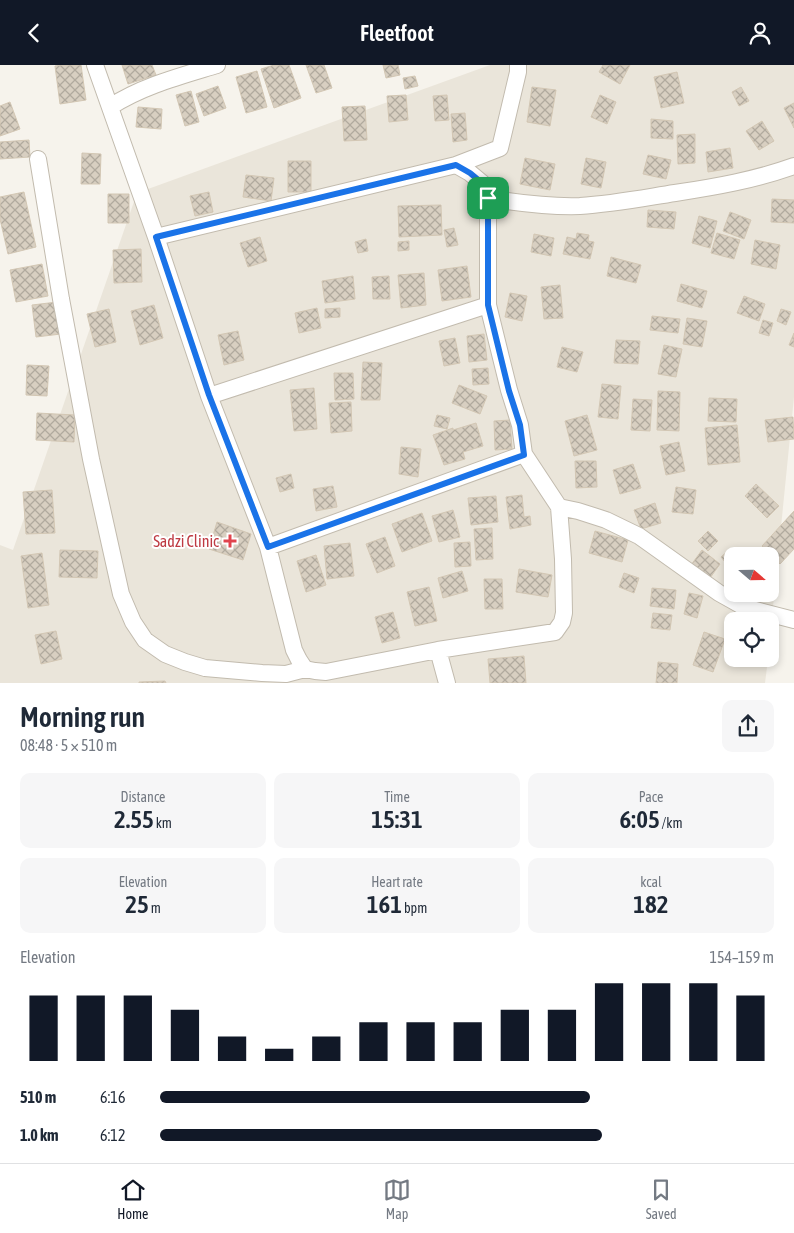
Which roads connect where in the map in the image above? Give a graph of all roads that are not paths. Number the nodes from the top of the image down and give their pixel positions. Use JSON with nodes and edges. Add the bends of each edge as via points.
{"nodes":[{"id":1,"x":95,"y":65,"type":"edge"},
{"id":2,"x":217,"y":65,"type":"edge"},
{"id":3,"x":518,"y":65,"type":"edge"},
{"id":4,"x":110,"y":107,"type":"junction"},
{"id":5,"x":38,"y":159,"type":"dead end"},
{"id":6,"x":456,"y":165,"type":"junction"},
{"id":7,"x":794,"y":166,"type":"edge"},
{"id":8,"x":488,"y":198,"type":"junction"},
{"id":9,"x":156,"y":237,"type":"junction"},
{"id":10,"x":488,"y":305,"type":"junction"},
{"id":11,"x":209,"y":395,"type":"junction"},
{"id":12,"x":524,"y":455,"type":"junction"},
{"id":13,"x":559,"y":507,"type":"junction"},
{"id":14,"x":268,"y":547,"type":"junction"},
{"id":15,"x":794,"y":620,"type":"edge"},
{"id":16,"x":438,"y":650,"type":"junction"},
{"id":17,"x":305,"y":669,"type":"junction"},
{"id":18,"x":263,"y":678,"type":"edge"},
{"id":19,"x":447,"y":683,"type":"edge"}],
"edges":[{"from":1,"to":4,"type":"street"},
{"from":2,"to":4,"type":"street","via":[[170,80]]},
{"from":3,"to":6,"type":"street","via":[[500,148]]},
{"from":4,"to":9,"type":"street"},
{"from":5,"to":18,"type":"street","via":[[91,459],[121,593],[130,615],[145,640],[165,653],[206,668]]},
{"from":6,"to":8,"type":"street","via":[[482,183]]},
{"from":6,"to":9,"type":"street"},
{"from":7,"to":8,"type":"street","via":[[725,185],[609,203],[548,205]]},
{"from":8,"to":10,"type":"street"},
{"from":9,"to":11,"type":"street"},
{"from":10,"to":11,"type":"street"},
{"from":10,"to":12,"type":"street","via":[[520,425]]},
{"from":11,"to":14,"type":"street"},
{"from":12,"to":13,"type":"street"},
{"from":12,"to":14,"type":"street"},
{"from":13,"to":15,"type":"street","via":[[606,520],[639,536],[744,607]]},
{"from":13,"to":16,"type":"street","via":[[564,613],[554,632]]},
{"from":14,"to":17,"type":"street","via":[[294,650]]},
{"from":16,"to":17,"type":"street","via":[[326,672]]},
{"from":16,"to":19,"type":"street"},
{"from":17,"to":18,"type":"street"}]}
